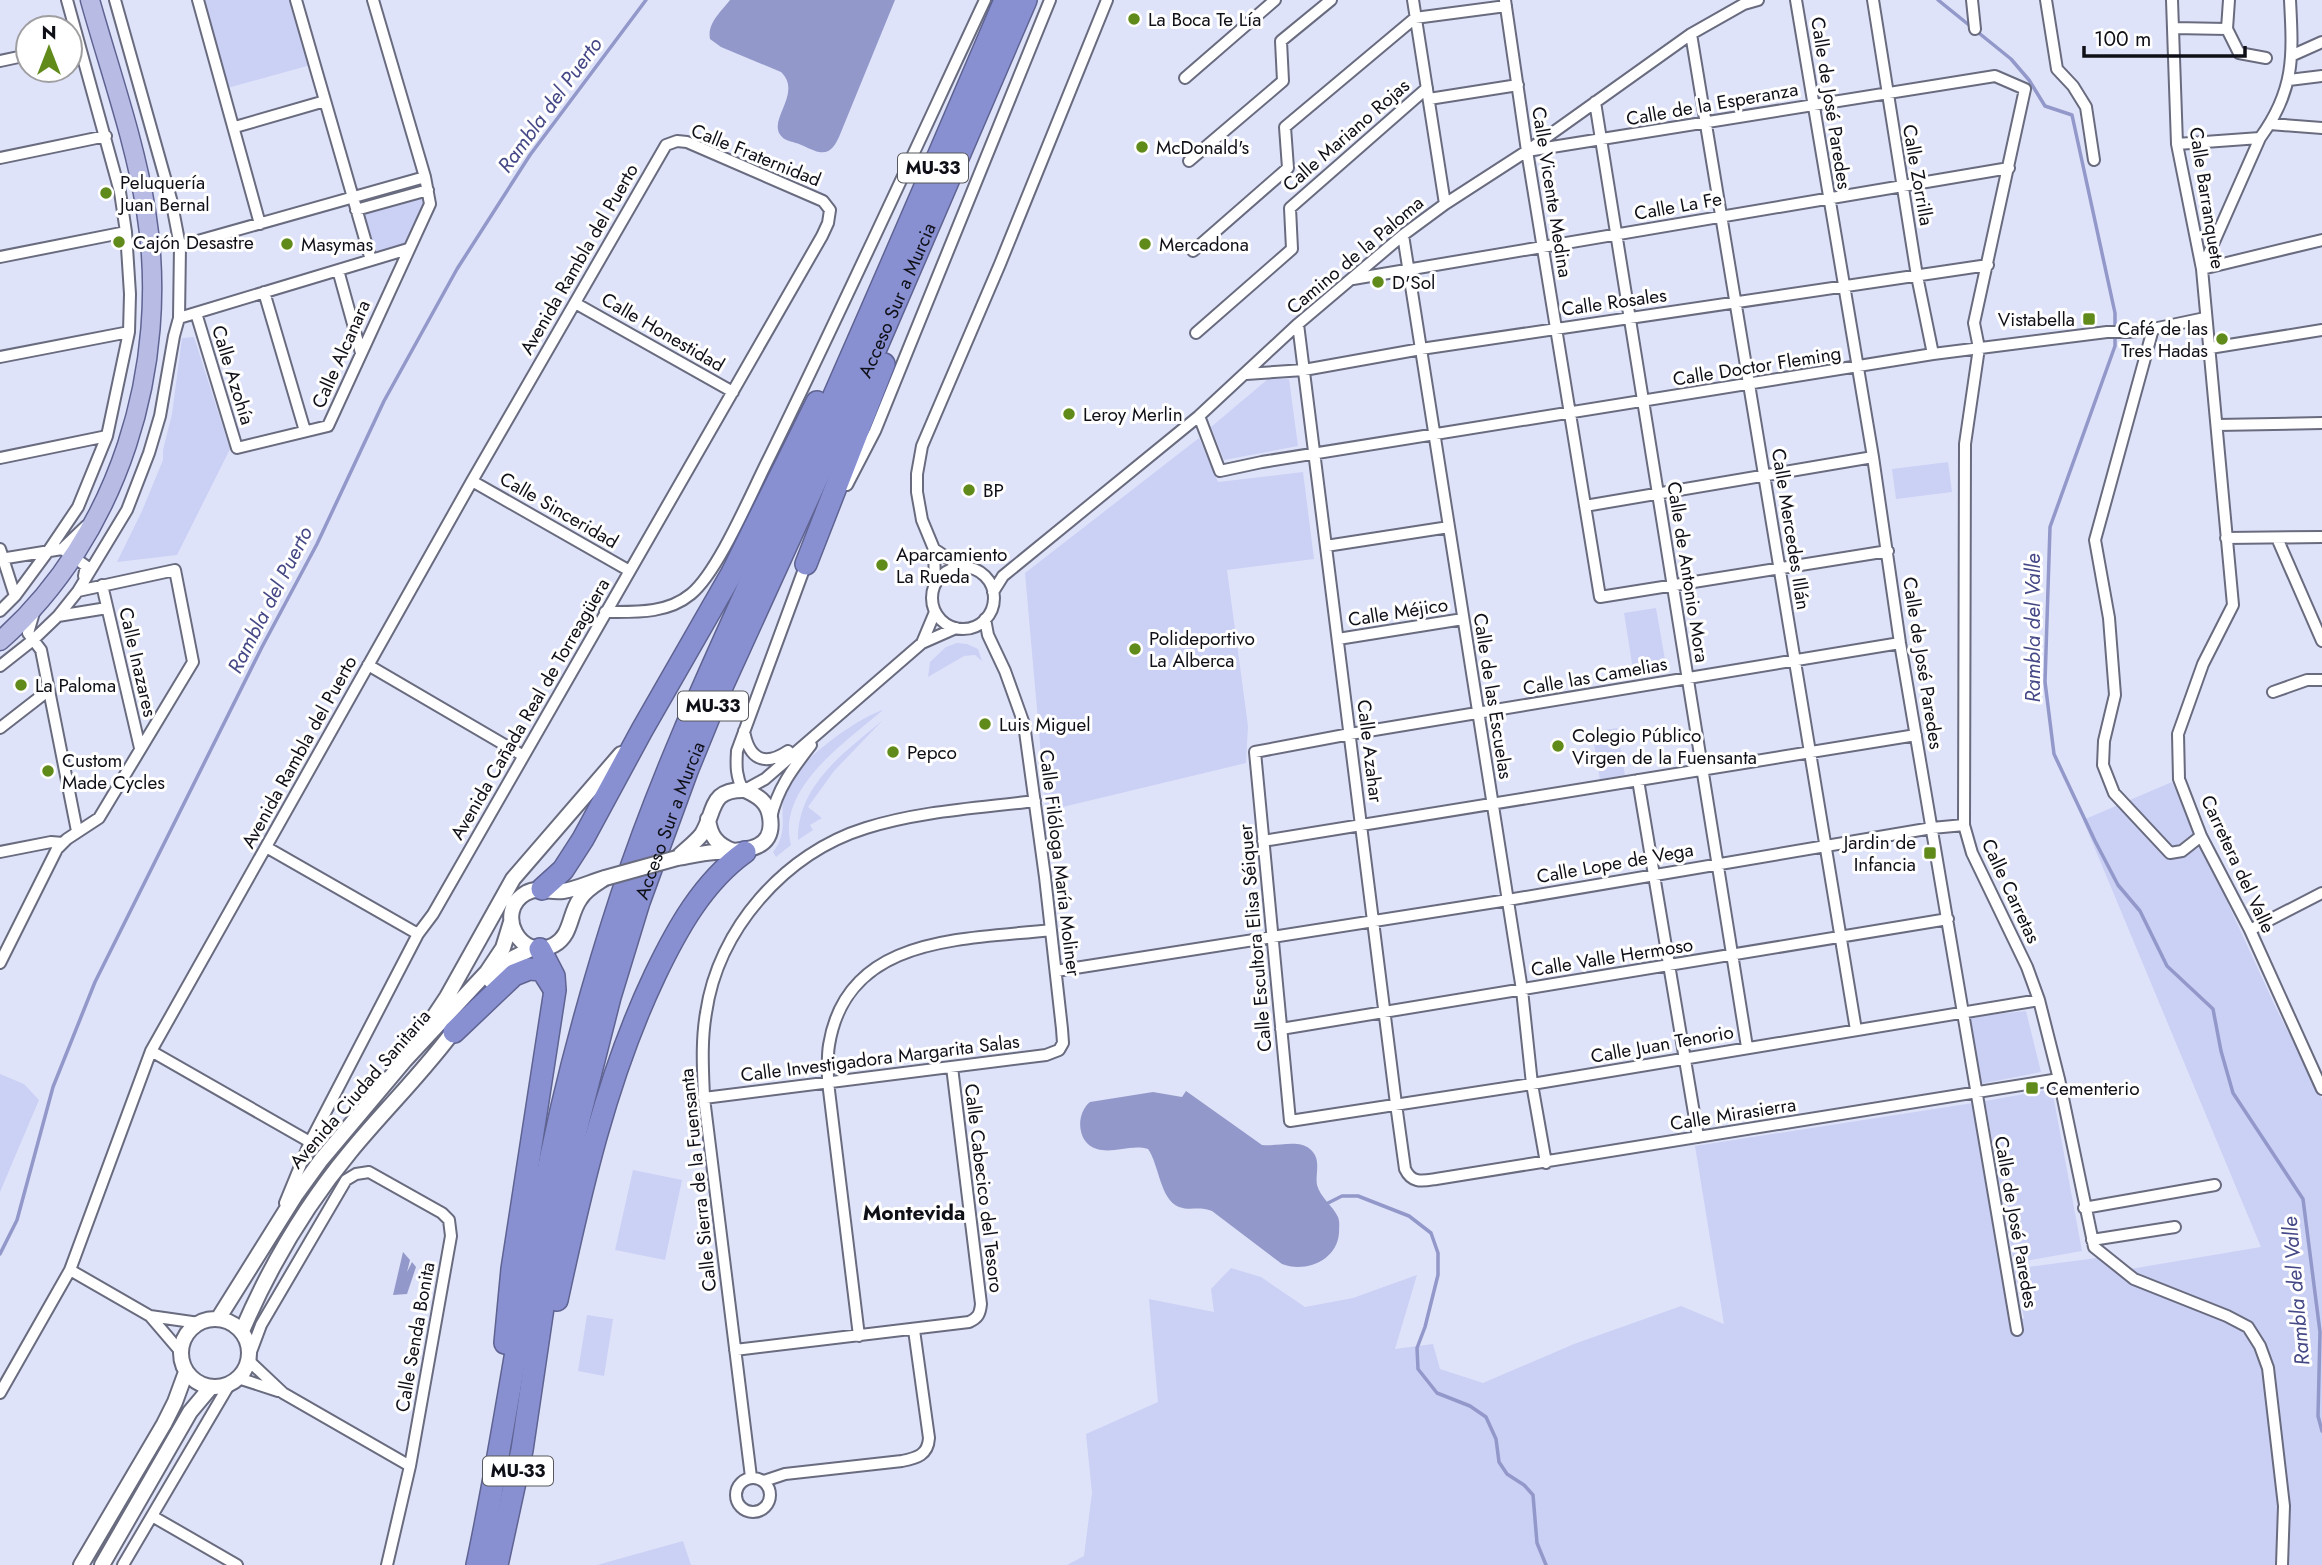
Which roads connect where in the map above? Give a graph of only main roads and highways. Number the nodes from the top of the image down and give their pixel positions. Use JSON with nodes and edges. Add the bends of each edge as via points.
{"nodes":[{"id":1,"x":90,"y":0,"type":"edge"},
{"id":2,"x":1005,"y":0,"type":"edge"},
{"id":3,"x":1026,"y":0,"type":"edge"},
{"id":4,"x":996,"y":72,"type":"junction"},
{"id":5,"x":860,"y":335,"type":"junction"},
{"id":6,"x":806,"y":564,"type":"road end"},
{"id":7,"x":0,"y":641,"type":"edge"},
{"id":8,"x":739,"y":852,"type":"road end"},
{"id":9,"x":548,"y":890,"type":"road end"},
{"id":10,"x":537,"y":948,"type":"road end"},
{"id":11,"x":555,"y":990,"type":"junction"},
{"id":12,"x":454,"y":1032,"type":"road end"},
{"id":13,"x":534,"y":1376,"type":"junction"},
{"id":14,"x":503,"y":1432,"type":"junction"},
{"id":15,"x":477,"y":1565,"type":"edge"},
{"id":16,"x":497,"y":1565,"type":"edge"}],
"edges":[{"from":1,"to":7,"type":"main road","via":[[144,199],[152,290],[147,362],[122,459],[96,517],[73,557]]},
{"from":2,"to":5,"type":"highway","name":"Acceso Sur a Murcia","number":"MU-33"},
{"from":3,"to":4,"type":"highway","name":"Acceso Sur a Murcia","number":"MU-33"},
{"from":4,"to":6,"type":"highway"},
{"from":4,"to":13,"type":"highway","name":"Acceso Sur a Murcia","number":"MU-33","via":[[716,700],[661,839],[617,973],[576,1131]]},
{"from":5,"to":9,"type":"highway","via":[[846,343],[732,573],[583,839]]},
{"from":5,"to":14,"type":"highway","name":"Acceso Sur a Murcia","number":"MU-33","via":[[699,692],[622,896],[558,1126]]},
{"from":8,"to":13,"type":"highway","via":[[691,909],[641,1004],[604,1106],[552,1321]]},
{"from":10,"to":11,"type":"highway","via":[[554,976]]},
{"from":11,"to":12,"type":"highway","via":[[542,970],[514,975]]},
{"from":11,"to":14,"type":"highway","via":[[512,1269],[501,1375]]},
{"from":13,"to":16,"type":"highway","name":"Acceso Sur a Murcia","number":"MU-33"},
{"from":14,"to":15,"type":"highway","name":"Acceso Sur a Murcia","number":"MU-33"}]}
